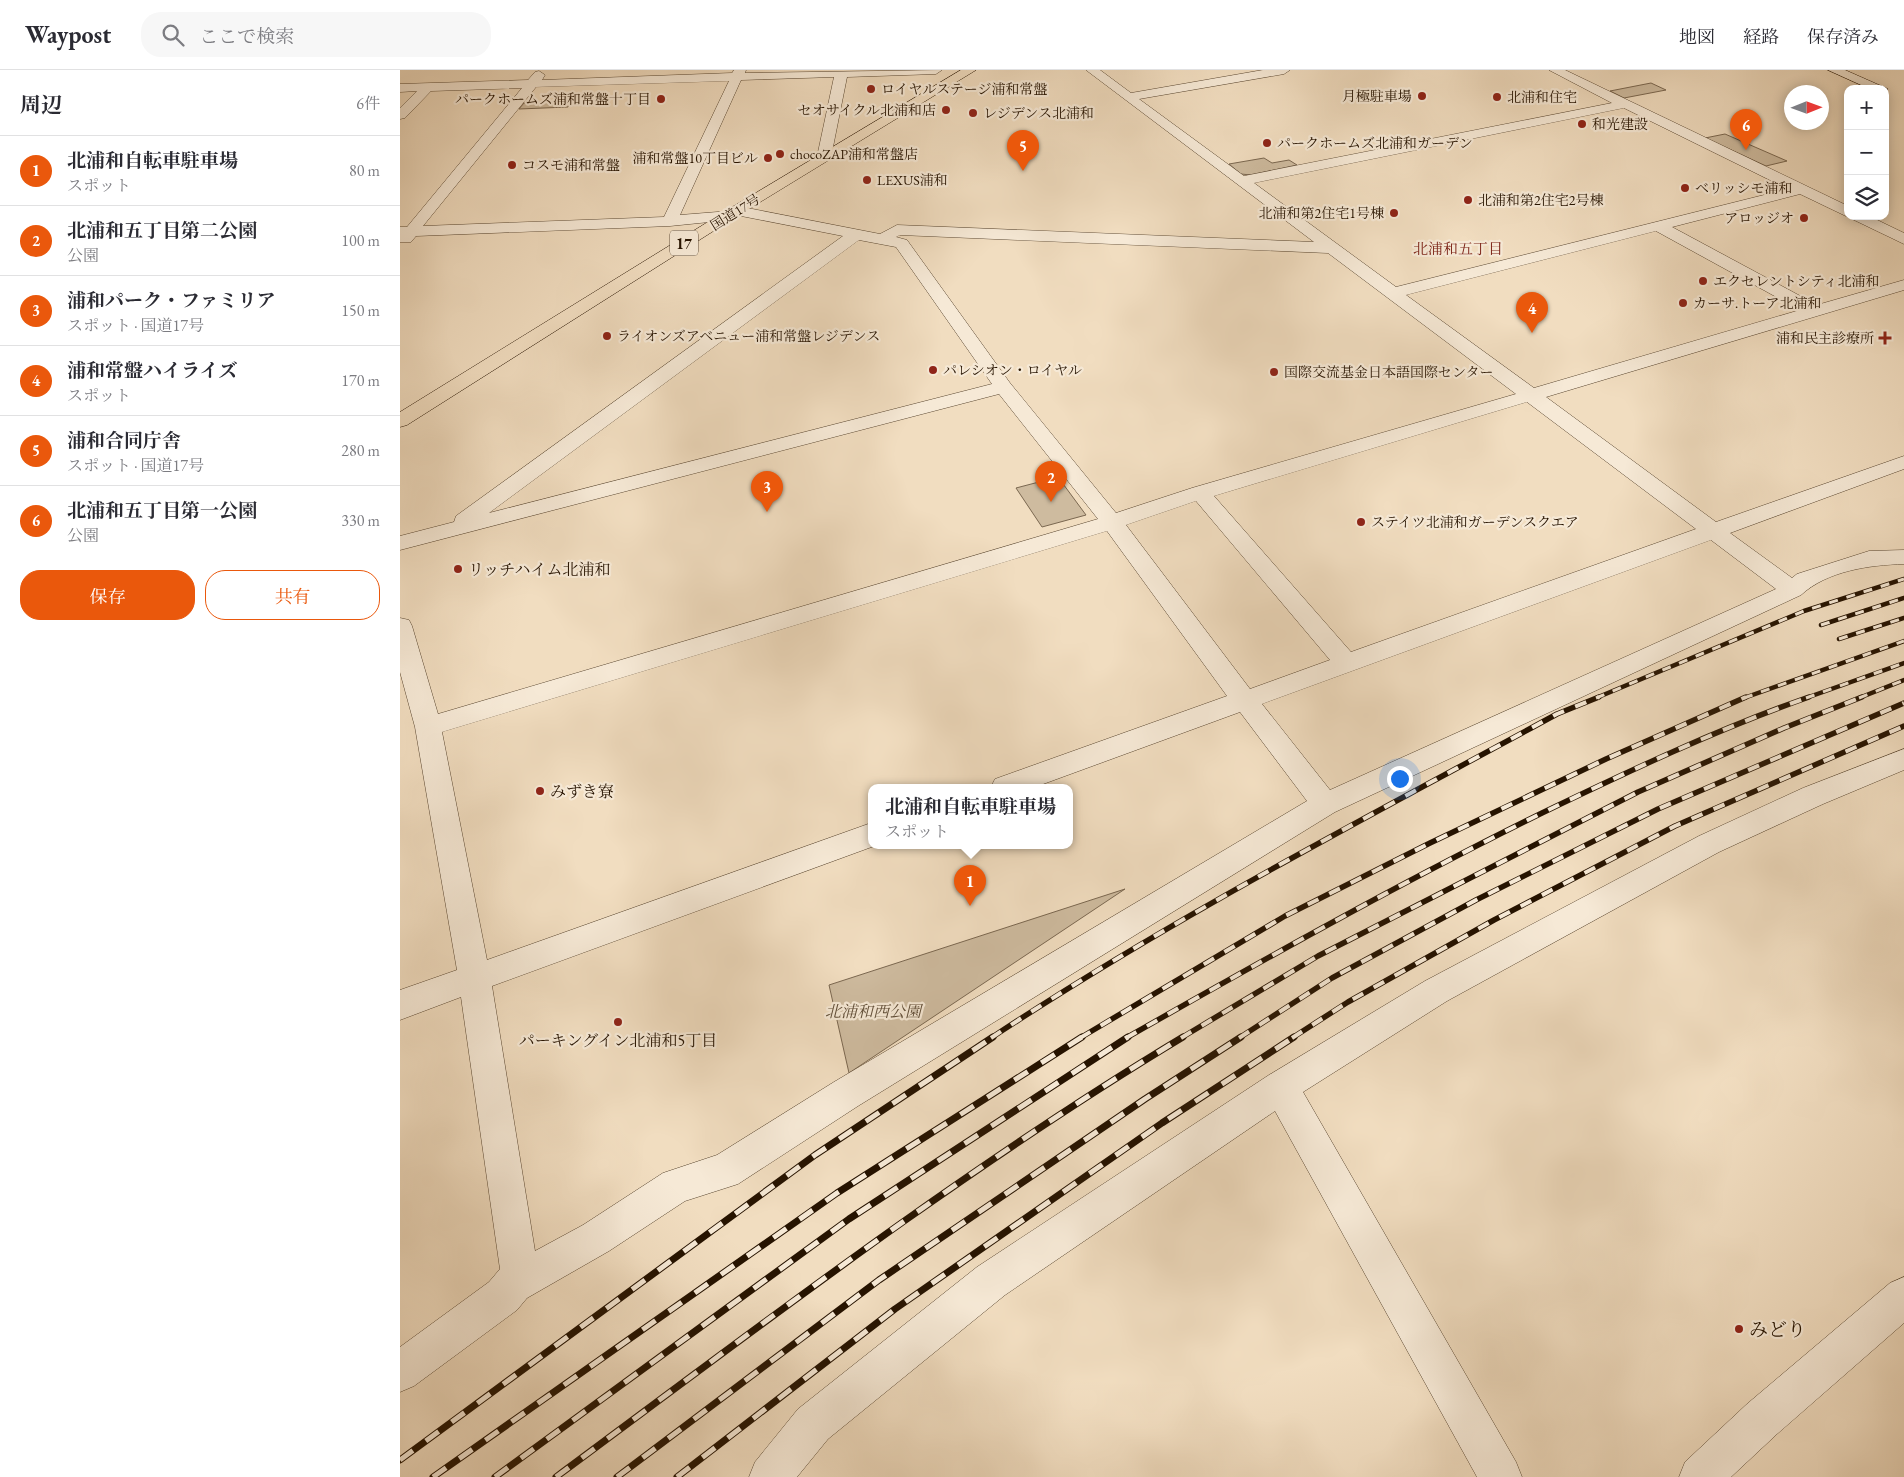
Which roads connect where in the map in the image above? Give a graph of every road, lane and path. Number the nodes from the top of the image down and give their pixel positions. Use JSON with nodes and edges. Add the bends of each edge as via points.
{"nodes":[{"id":1,"x":543,"y":70,"type":"edge"},
{"id":2,"x":936,"y":70,"type":"edge"},
{"id":3,"x":970,"y":70,"type":"edge"},
{"id":4,"x":1092,"y":70,"type":"edge"},
{"id":5,"x":1284,"y":70,"type":"edge"},
{"id":6,"x":1555,"y":70,"type":"edge"},
{"id":7,"x":1834,"y":70,"type":"edge"},
{"id":8,"x":842,"y":72,"type":"edge"},
{"id":9,"x":738,"y":74,"type":"edge"},
{"id":10,"x":641,"y":75,"type":"edge"},
{"id":11,"x":532,"y":84,"type":"junction"},
{"id":12,"x":1871,"y":85,"type":"edge"},
{"id":13,"x":428,"y":87,"type":"junction"},
{"id":14,"x":400,"y":88,"type":"edge"},
{"id":15,"x":1128,"y":97,"type":"junction"},
{"id":16,"x":1625,"y":104,"type":"junction"},
{"id":17,"x":400,"y":115,"type":"edge"},
{"id":18,"x":824,"y":157,"type":"junction"},
{"id":19,"x":1242,"y":181,"type":"junction"},
{"id":20,"x":1800,"y":190,"type":"junction"},
{"id":21,"x":1844,"y":210,"type":"edge"},
{"id":22,"x":733,"y":213,"type":"junction"},
{"id":23,"x":1864,"y":220,"type":"edge"},
{"id":24,"x":670,"y":221,"type":"junction"},
{"id":25,"x":1904,"y":222,"type":"edge"},
{"id":26,"x":1658,"y":226,"type":"junction"},
{"id":27,"x":1881,"y":228,"type":"junction"},
{"id":28,"x":406,"y":232,"type":"edge"},
{"id":29,"x":856,"y":234,"type":"junction"},
{"id":30,"x":1904,"y":239,"type":"edge"},
{"id":31,"x":883,"y":240,"type":"junction"},
{"id":32,"x":400,"y":245,"type":"edge"},
{"id":33,"x":1332,"y":248,"type":"junction"},
{"id":34,"x":1904,"y":285,"type":"edge"},
{"id":35,"x":1393,"y":293,"type":"junction"},
{"id":36,"x":1815,"y":311,"type":"junction"},
{"id":37,"x":1003,"y":387,"type":"junction"},
{"id":38,"x":1531,"y":396,"type":"junction"},
{"id":39,"x":400,"y":421,"type":"edge"},
{"id":40,"x":1904,"y":462,"type":"edge"},
{"id":41,"x":1200,"y":493,"type":"junction"},
{"id":42,"x":1112,"y":522,"type":"junction"},
{"id":43,"x":452,"y":529,"type":"junction"},
{"id":44,"x":1712,"y":531,"type":"junction"},
{"id":45,"x":400,"y":543,"type":"edge"},
{"id":46,"x":1904,"y":557,"type":"edge"},
{"id":47,"x":1793,"y":590,"type":"junction"},
{"id":48,"x":400,"y":626,"type":"edge"},
{"id":49,"x":1347,"y":664,"type":"junction"},
{"id":50,"x":1245,"y":702,"type":"junction"},
{"id":51,"x":428,"y":727,"type":"junction"},
{"id":52,"x":1904,"y":759,"type":"edge"},
{"id":53,"x":1013,"y":784,"type":"edge"},
{"id":54,"x":1325,"y":804,"type":"junction"},
{"id":55,"x":868,"y":836,"type":"edge"},
{"id":56,"x":474,"y":977,"type":"junction"},
{"id":57,"x":400,"y":1005,"type":"edge"},
{"id":58,"x":1281,"y":1087,"type":"junction"},
{"id":59,"x":513,"y":1284,"type":"junction"},
{"id":60,"x":1904,"y":1297,"type":"edge"},
{"id":61,"x":400,"y":1372,"type":"edge"},
{"id":62,"x":770,"y":1477,"type":"edge"},
{"id":63,"x":1500,"y":1477,"type":"edge"},
{"id":64,"x":1700,"y":1477,"type":"edge"}],
"edges":[{"from":1,"to":11,"type":"street"},
{"from":2,"to":8,"type":"street"},
{"from":3,"to":18,"type":"highway","name":"国道17号","number":"17"},
{"from":4,"to":15,"type":"street"},
{"from":5,"to":15,"type":"street"},
{"from":6,"to":16,"type":"street"},
{"from":7,"to":12,"type":"street"},
{"from":8,"to":9,"type":"street"},
{"from":8,"to":18,"type":"street"},
{"from":9,"to":10,"type":"street"},
{"from":9,"to":24,"type":"street"},
{"from":10,"to":11,"type":"street"},
{"from":11,"to":13,"type":"street"},
{"from":11,"to":28,"type":"street"},
{"from":13,"to":14,"type":"street"},
{"from":13,"to":17,"type":"street"},
{"from":15,"to":19,"type":"street"},
{"from":16,"to":19,"type":"street"},
{"from":16,"to":20,"type":"street"},
{"from":18,"to":22,"type":"highway","name":"国道17号","number":"17"},
{"from":19,"to":33,"type":"street"},
{"from":20,"to":21,"type":"street"},
{"from":20,"to":26,"type":"street"},
{"from":22,"to":24,"type":"street"},
{"from":22,"to":29,"type":"street"},
{"from":22,"to":39,"type":"highway","name":"国道17号","number":"17"},
{"from":23,"to":27,"type":"street"},
{"from":24,"to":28,"type":"street"},
{"from":25,"to":27,"type":"street"},
{"from":26,"to":35,"type":"street"},
{"from":26,"to":36,"type":"street"},
{"from":27,"to":30,"type":"street"},
{"from":28,"to":32,"type":"street"},
{"from":29,"to":31,"type":"street"},
{"from":29,"to":43,"type":"street"},
{"from":31,"to":33,"type":"street","via":[[898,230]]},
{"from":31,"to":37,"type":"street","via":[[901,243]]},
{"from":33,"to":35,"type":"street"},
{"from":34,"to":36,"type":"street"},
{"from":35,"to":38,"type":"street"},
{"from":36,"to":38,"type":"street"},
{"from":37,"to":42,"type":"street"},
{"from":37,"to":43,"type":"street"},
{"from":38,"to":41,"type":"street"},
{"from":38,"to":44,"type":"street"},
{"from":40,"to":44,"type":"street"},
{"from":41,"to":42,"type":"street"},
{"from":41,"to":49,"type":"street"},
{"from":42,"to":50,"type":"street"},
{"from":42,"to":51,"type":"street"},
{"from":43,"to":45,"type":"street"},
{"from":44,"to":47,"type":"street"},
{"from":44,"to":49,"type":"street"},
{"from":46,"to":47,"type":"street","via":[[1869,558],[1805,579]]},
{"from":47,"to":54,"type":"street"},
{"from":48,"to":51,"type":"street"},
{"from":49,"to":50,"type":"street"},
{"from":50,"to":53,"type":"street"},
{"from":50,"to":54,"type":"street"},
{"from":51,"to":56,"type":"street"},
{"from":52,"to":58,"type":"street","via":[[1709,844],[1436,991]]},
{"from":54,"to":59,"type":"street","via":[[846,1094],[725,1171],[676,1186],[596,1238]]},
{"from":55,"to":56,"type":"street"},
{"from":56,"to":57,"type":"street"},
{"from":56,"to":59,"type":"street","via":[[516,1236],[519,1269]]},
{"from":58,"to":62,"type":"street","via":[[991,1281],[814,1424]]},
{"from":58,"to":63,"type":"street"},
{"from":59,"to":61,"type":"street","via":[[503,1296]]},
{"from":60,"to":64,"type":"street"}]}
